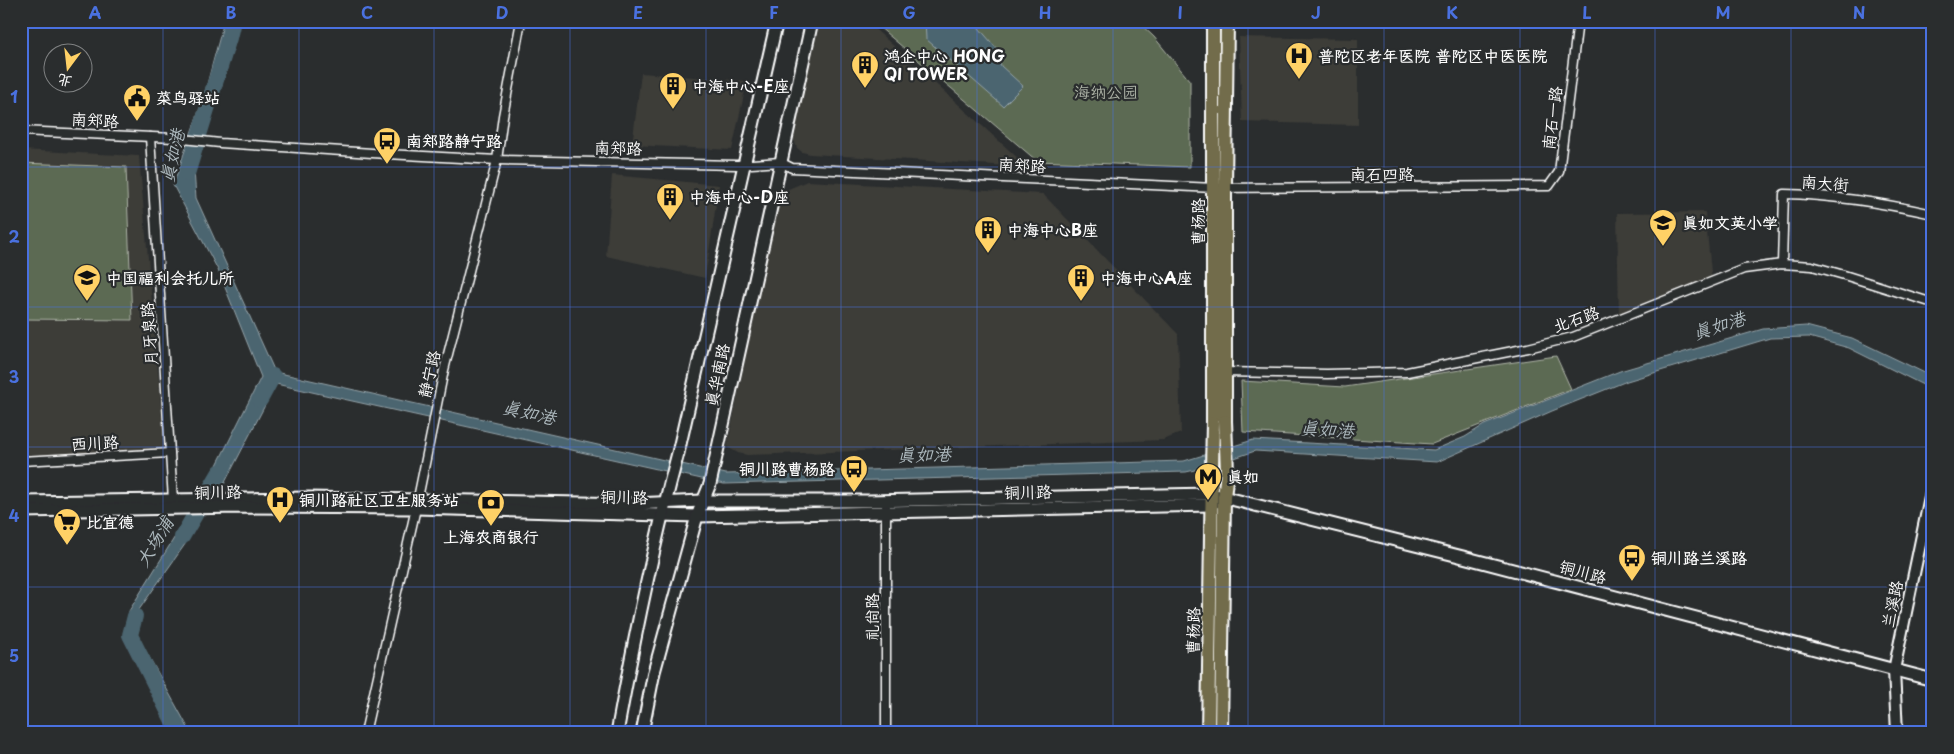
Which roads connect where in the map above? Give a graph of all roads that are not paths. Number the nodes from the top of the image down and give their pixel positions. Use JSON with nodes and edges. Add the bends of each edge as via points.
{"nodes":[{"id":1,"x":522,"y":21,"type":"edge"},
{"id":2,"x":777,"y":21,"type":"edge"},
{"id":3,"x":812,"y":21,"type":"edge"},
{"id":4,"x":1213,"y":21,"type":"edge"},
{"id":5,"x":1227,"y":21,"type":"edge"},
{"id":6,"x":1578,"y":21,"type":"edge"},
{"id":7,"x":21,"y":131,"type":"edge"},
{"id":8,"x":150,"y":137,"type":"junction"},
{"id":9,"x":497,"y":160,"type":"junction"},
{"id":10,"x":780,"y":162,"type":"junction"},
{"id":11,"x":744,"y":164,"type":"junction"},
{"id":12,"x":1550,"y":186,"type":"joint"},
{"id":13,"x":1219,"y":187,"type":"junction"},
{"id":14,"x":1933,"y":214,"type":"edge"},
{"id":15,"x":1782,"y":264,"type":"junction"},
{"id":16,"x":1933,"y":303,"type":"edge"},
{"id":17,"x":1220,"y":372,"type":"junction"},
{"id":18,"x":1219,"y":422,"type":"junction"},
{"id":19,"x":170,"y":452,"type":"junction"},
{"id":20,"x":21,"y":461,"type":"edge"},
{"id":21,"x":1933,"y":482,"type":"edge"},
{"id":22,"x":1215,"y":499,"type":"junction"},
{"id":23,"x":173,"y":500,"type":"junction"},
{"id":24,"x":702,"y":501,"type":"junction"},
{"id":25,"x":21,"y":502,"type":"edge"},
{"id":26,"x":190,"y":504,"type":"junction"},
{"id":27,"x":417,"y":504,"type":"junction"},
{"id":28,"x":886,"y":505,"type":"junction"},
{"id":29,"x":663,"y":509,"type":"junction"},
{"id":30,"x":21,"y":510,"type":"edge"},
{"id":31,"x":697,"y":516,"type":"junction"},
{"id":32,"x":1894,"y":670,"type":"junction"},
{"id":33,"x":1933,"y":680,"type":"edge"},
{"id":34,"x":365,"y":733,"type":"edge"},
{"id":35,"x":617,"y":733,"type":"edge"},
{"id":36,"x":642,"y":733,"type":"edge"},
{"id":37,"x":886,"y":733,"type":"edge"},
{"id":38,"x":1208,"y":733,"type":"edge"},
{"id":39,"x":1221,"y":733,"type":"edge"},
{"id":40,"x":1897,"y":733,"type":"edge"}],
"edges":[{"from":1,"to":9,"type":"street","name":"静宁路"},
{"from":2,"to":11,"type":"main road","name":"真华南路"},
{"from":3,"to":10,"type":"main road","name":"真华南路"},
{"from":4,"to":13,"type":"main road","name":"曹杨路"},
{"from":5,"to":13,"type":"main road","name":"曹杨路"},
{"from":6,"to":12,"type":"street","name":"南石一路","via":[[1559,172]]},
{"from":7,"to":8,"type":"street","name":"南郑路"},
{"from":8,"to":9,"type":"street","name":"南郑路"},
{"from":8,"to":19,"type":"street","name":"月牙泉路"},
{"from":9,"to":11,"type":"street","name":"南郑路"},
{"from":9,"to":27,"type":"street","name":"静宁路","via":[[444,370]]},
{"from":10,"to":11,"type":"street","name":"南郑路"},
{"from":10,"to":13,"type":"street","name":"南郑路","via":[[792,168]]},
{"from":10,"to":24,"type":"main road","name":"真华南路","via":[[710,484]]},
{"from":11,"to":29,"type":"main road","name":"真华南路"},
{"from":12,"to":13,"type":"street","name":"南石四路"},
{"from":13,"to":17,"type":"main road","name":"曹杨路"},
{"from":14,"to":15,"type":"street","name":"南大街","via":[[1860,199],[1784,194]]},
{"from":15,"to":16,"type":"street","name":"北石路","via":[[1812,266]]},
{"from":15,"to":17,"type":"street","name":"北石路","via":[[1744,269],[1574,336],[1407,372]]},
{"from":17,"to":18,"type":"main road","name":"曹杨路"},
{"from":18,"to":22,"type":"main road","name":"曹杨路","bridge":true,"via":[[1212,469]]},
{"from":18,"to":22,"type":"main road","name":"曹杨路","bridge":true,"via":[[1226,472]]},
{"from":19,"to":20,"type":"street","name":"西川路"},
{"from":19,"to":23,"type":"street","name":"月牙泉路"},
{"from":21,"to":32,"type":"street","name":"兰溪路"},
{"from":22,"to":28,"type":"main road","name":"铜川路"},
{"from":22,"to":32,"type":"main road","name":"铜川路","via":[[1463,557]]},
{"from":22,"to":38,"type":"main road","name":"曹杨路"},
{"from":22,"to":39,"type":"main road","name":"曹杨路"},
{"from":23,"to":25,"type":"main road","name":"铜川路"},
{"from":23,"to":26,"type":"main road","name":"铜川路"},
{"from":24,"to":28,"type":"main road","name":"铜川路"},
{"from":24,"to":29,"type":"main road","name":"铜川路"},
{"from":24,"to":31,"type":"main road","name":"真华南路"},
{"from":26,"to":27,"type":"main road","name":"铜川路"},
{"from":26,"to":30,"type":"main road","name":"铜川路"},
{"from":27,"to":29,"type":"main road","name":"铜川路"},
{"from":27,"to":34,"type":"street","name":"静宁路"},
{"from":28,"to":31,"type":"main road","name":"铜川路"},
{"from":28,"to":37,"type":"street","name":"礼尚路"},
{"from":29,"to":31,"type":"main road","name":"铜川路"},
{"from":29,"to":35,"type":"main road","name":"真华南路"},
{"from":31,"to":36,"type":"main road","name":"真华南路","via":[[654,672]]},
{"from":32,"to":33,"type":"main road","name":"铜川路"},
{"from":32,"to":40,"type":"street","name":"兰溪路"}]}
